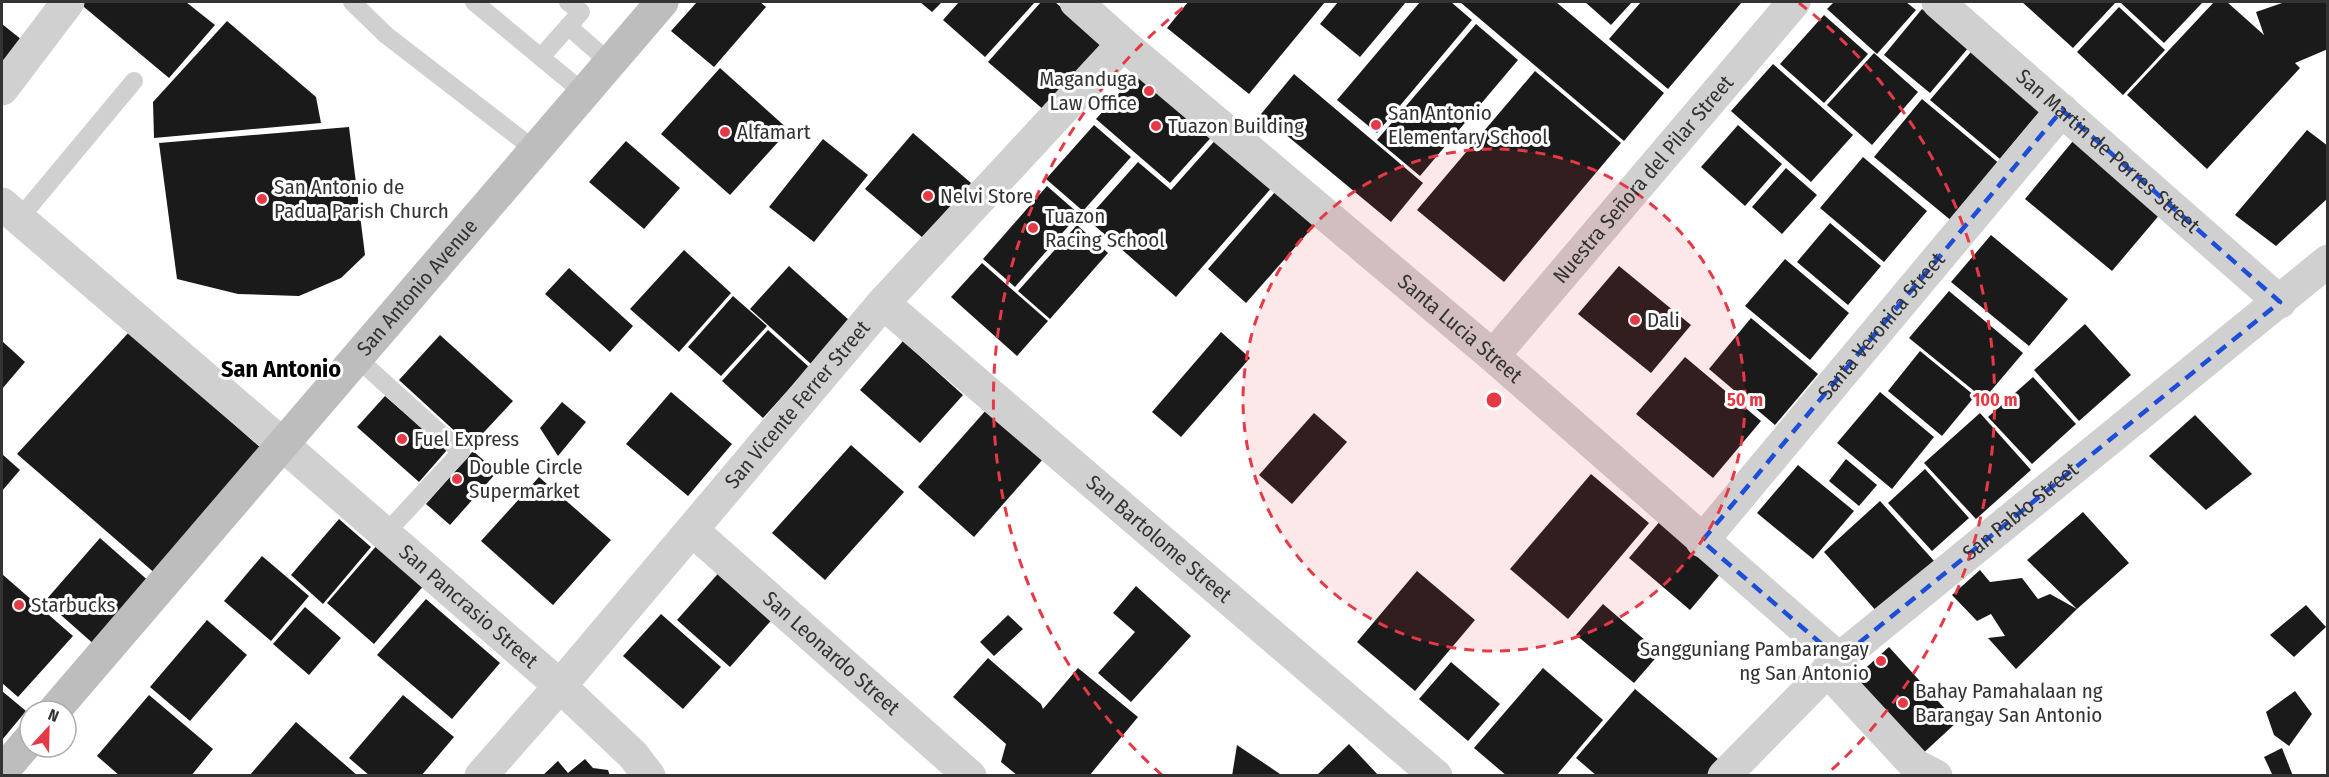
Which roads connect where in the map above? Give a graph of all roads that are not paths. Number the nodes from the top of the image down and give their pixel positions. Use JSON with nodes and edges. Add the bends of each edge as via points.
{"nodes":[{"id":1,"x":68,"y":2,"type":"edge"},
{"id":2,"x":352,"y":2,"type":"edge"},
{"id":3,"x":474,"y":2,"type":"edge"},
{"id":4,"x":568,"y":2,"type":"edge"},
{"id":5,"x":662,"y":2,"type":"edge"},
{"id":6,"x":1076,"y":2,"type":"edge"},
{"id":7,"x":1794,"y":2,"type":"edge"},
{"id":8,"x":1938,"y":2,"type":"edge"},
{"id":9,"x":568,"y":26,"type":"junction"},
{"id":10,"x":1123,"y":44,"type":"junction"},
{"id":11,"x":541,"y":57,"type":"junction"},
{"id":12,"x":610,"y":63,"type":"junction"},
{"id":13,"x":134,"y":81,"type":"dead end"},
{"id":14,"x":2,"y":89,"type":"edge"},
{"id":15,"x":584,"y":93,"type":"junction"},
{"id":16,"x":2062,"y":110,"type":"junction"},
{"id":17,"x":535,"y":150,"type":"junction"},
{"id":18,"x":10,"y":211,"type":"edge"},
{"id":19,"x":2328,"y":261,"type":"edge"},
{"id":20,"x":2280,"y":302,"type":"junction"},
{"id":21,"x":883,"y":303,"type":"junction"},
{"id":22,"x":1493,"y":356,"type":"junction"},
{"id":23,"x":357,"y":358,"type":"junction"},
{"id":24,"x":282,"y":444,"type":"junction"},
{"id":25,"x":692,"y":530,"type":"junction"},
{"id":26,"x":385,"y":534,"type":"junction"},
{"id":27,"x":1702,"y":541,"type":"junction"},
{"id":28,"x":1834,"y":665,"type":"junction"},
{"id":29,"x":560,"y":686,"type":"junction"},
{"id":30,"x":64,"y":699,"type":"edge"},
{"id":31,"x":18,"y":753,"type":"edge"},
{"id":32,"x":2,"y":772,"type":"edge"},
{"id":33,"x":481,"y":776,"type":"edge"},
{"id":34,"x":649,"y":776,"type":"edge"},
{"id":35,"x":970,"y":776,"type":"edge"},
{"id":36,"x":1436,"y":776,"type":"edge"},
{"id":37,"x":1724,"y":776,"type":"edge"},
{"id":38,"x":1936,"y":776,"type":"edge"}],
"edges":[{"from":1,"to":14,"type":"street"},
{"from":2,"to":17,"type":"lane","via":[[386,35]]},
{"from":3,"to":11,"type":"lane"},
{"from":4,"to":9,"type":"lane","via":[[580,12]]},
{"from":5,"to":12,"type":"main road","name":"San Antonio Avenue"},
{"from":6,"to":10,"type":"street","name":"Santa Lucia Street"},
{"from":7,"to":22,"type":"street","name":"Nuestra Señora del Pilar Street"},
{"from":8,"to":16,"type":"street","name":"San Martin de Porres Street"},
{"from":9,"to":11,"type":"lane"},
{"from":9,"to":12,"type":"lane"},
{"from":10,"to":21,"type":"street","name":"San Vicente Ferrer Street"},
{"from":10,"to":22,"type":"street","name":"Santa Lucia Street"},
{"from":11,"to":15,"type":"lane"},
{"from":12,"to":15,"type":"main road","name":"San Antonio Avenue"},
{"from":13,"to":18,"type":"lane"},
{"from":15,"to":17,"type":"main road","name":"San Antonio Avenue"},
{"from":16,"to":20,"type":"street","name":"San Martin de Porres Street"},
{"from":16,"to":27,"type":"street","name":"Santa Veronica Street"},
{"from":17,"to":23,"type":"main road","name":"San Antonio Avenue"},
{"from":18,"to":24,"type":"street","name":"San Pancrasio Street"},
{"from":19,"to":20,"type":"street","name":"San Pablo Street"},
{"from":20,"to":28,"type":"street","name":"San Pablo Street"},
{"from":21,"to":25,"type":"street","name":"San Vicente Ferrer Street"},
{"from":21,"to":36,"type":"street","name":"San Bartolome Street"},
{"from":22,"to":27,"type":"street","name":"Santa Lucia Street"},
{"from":23,"to":24,"type":"main road","name":"San Antonio Avenue"},
{"from":23,"to":26,"type":"lane","via":[[461,452]]},
{"from":24,"to":26,"type":"street","name":"San Pancrasio Street"},
{"from":24,"to":30,"type":"main road","name":"San Antonio Avenue"},
{"from":25,"to":29,"type":"street","name":"San Vicente Ferrer Street"},
{"from":25,"to":35,"type":"street","name":"San Leonardo Street"},
{"from":26,"to":29,"type":"street","name":"San Pancrasio Street"},
{"from":27,"to":28,"type":"street","name":"Santa Lucia Street"},
{"from":28,"to":37,"type":"street","name":"San Pablo Street"},
{"from":28,"to":38,"type":"street","name":"Santa Lucia Street","via":[[1915,765]]},
{"from":29,"to":33,"type":"street","name":"San Vicente Ferrer Street"},
{"from":29,"to":34,"type":"street","name":"San Pancrasio Street","via":[[633,754]]},
{"from":31,"to":32,"type":"main road"}]}
